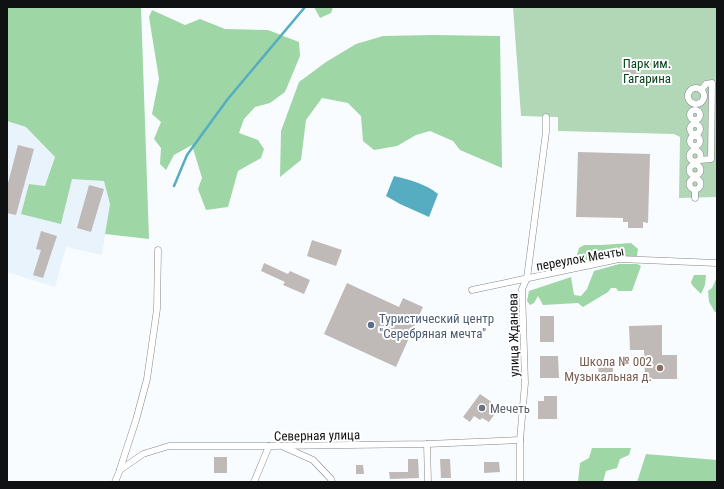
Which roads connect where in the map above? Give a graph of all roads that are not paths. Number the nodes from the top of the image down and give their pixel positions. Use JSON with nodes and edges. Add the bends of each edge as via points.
{"nodes":[{"id":1,"x":701,"y":90,"type":"junction"},
{"id":2,"x":695,"y":107,"type":"junction"},
{"id":3,"x":546,"y":117,"type":"dead end"},
{"id":4,"x":697,"y":162,"type":"junction"},
{"id":5,"x":695,"y":198,"type":"dead end"},
{"id":6,"x":158,"y":250,"type":"dead end"},
{"id":7,"x":717,"y":263,"type":"edge"},
{"id":8,"x":527,"y":278,"type":"junction"},
{"id":9,"x":472,"y":290,"type":"dead end"},
{"id":10,"x":520,"y":440,"type":"junction"},
{"id":11,"x":427,"y":444,"type":"junction"},
{"id":12,"x":269,"y":446,"type":"junction"},
{"id":13,"x":282,"y":446,"type":"junction"},
{"id":14,"x":120,"y":470,"type":"junction"},
{"id":15,"x":115,"y":482,"type":"edge"},
{"id":16,"x":254,"y":482,"type":"edge"},
{"id":17,"x":332,"y":482,"type":"edge"},
{"id":18,"x":428,"y":482,"type":"edge"},
{"id":19,"x":520,"y":482,"type":"edge"}],
"edges":[{"from":1,"to":2,"type":"street","via":[[703,99]]},
{"from":1,"to":2,"type":"street","via":[[692,88],[688,92],[688,99]]},
{"from":1,"to":4,"type":"street","via":[[706,84],[712,83],[711,159]]},
{"from":2,"to":4,"type":"street","via":[[690,116],[695,122],[690,128],[695,135],[690,143],[700,152],[701,157]]},
{"from":3,"to":8,"type":"street","name":"улица Жданова"},
{"from":4,"to":5,"type":"street","via":[[689,169],[690,174],[695,177],[690,183],[691,188],[695,190]]},
{"from":6,"to":14,"type":"street","via":[[157,309],[147,379]]},
{"from":7,"to":8,"type":"street","name":"переулок Мечты","via":[[619,260]]},
{"from":8,"to":9,"type":"street","name":"переулок Мечты"},
{"from":8,"to":10,"type":"street","name":"улица Жданова","via":[[522,289],[524,383]]},
{"from":10,"to":11,"type":"street","name":"Северная улица"},
{"from":10,"to":19,"type":"street","name":"улица Жданова"},
{"from":11,"to":13,"type":"street","name":"Северная улица"},
{"from":11,"to":18,"type":"street"},
{"from":12,"to":13,"type":"street","name":"Северная улица"},
{"from":12,"to":14,"type":"street","name":"Северная улица","via":[[169,446],[143,454]]},
{"from":12,"to":16,"type":"street"},
{"from":13,"to":17,"type":"street","via":[[313,460]]},
{"from":14,"to":15,"type":"street"}]}
